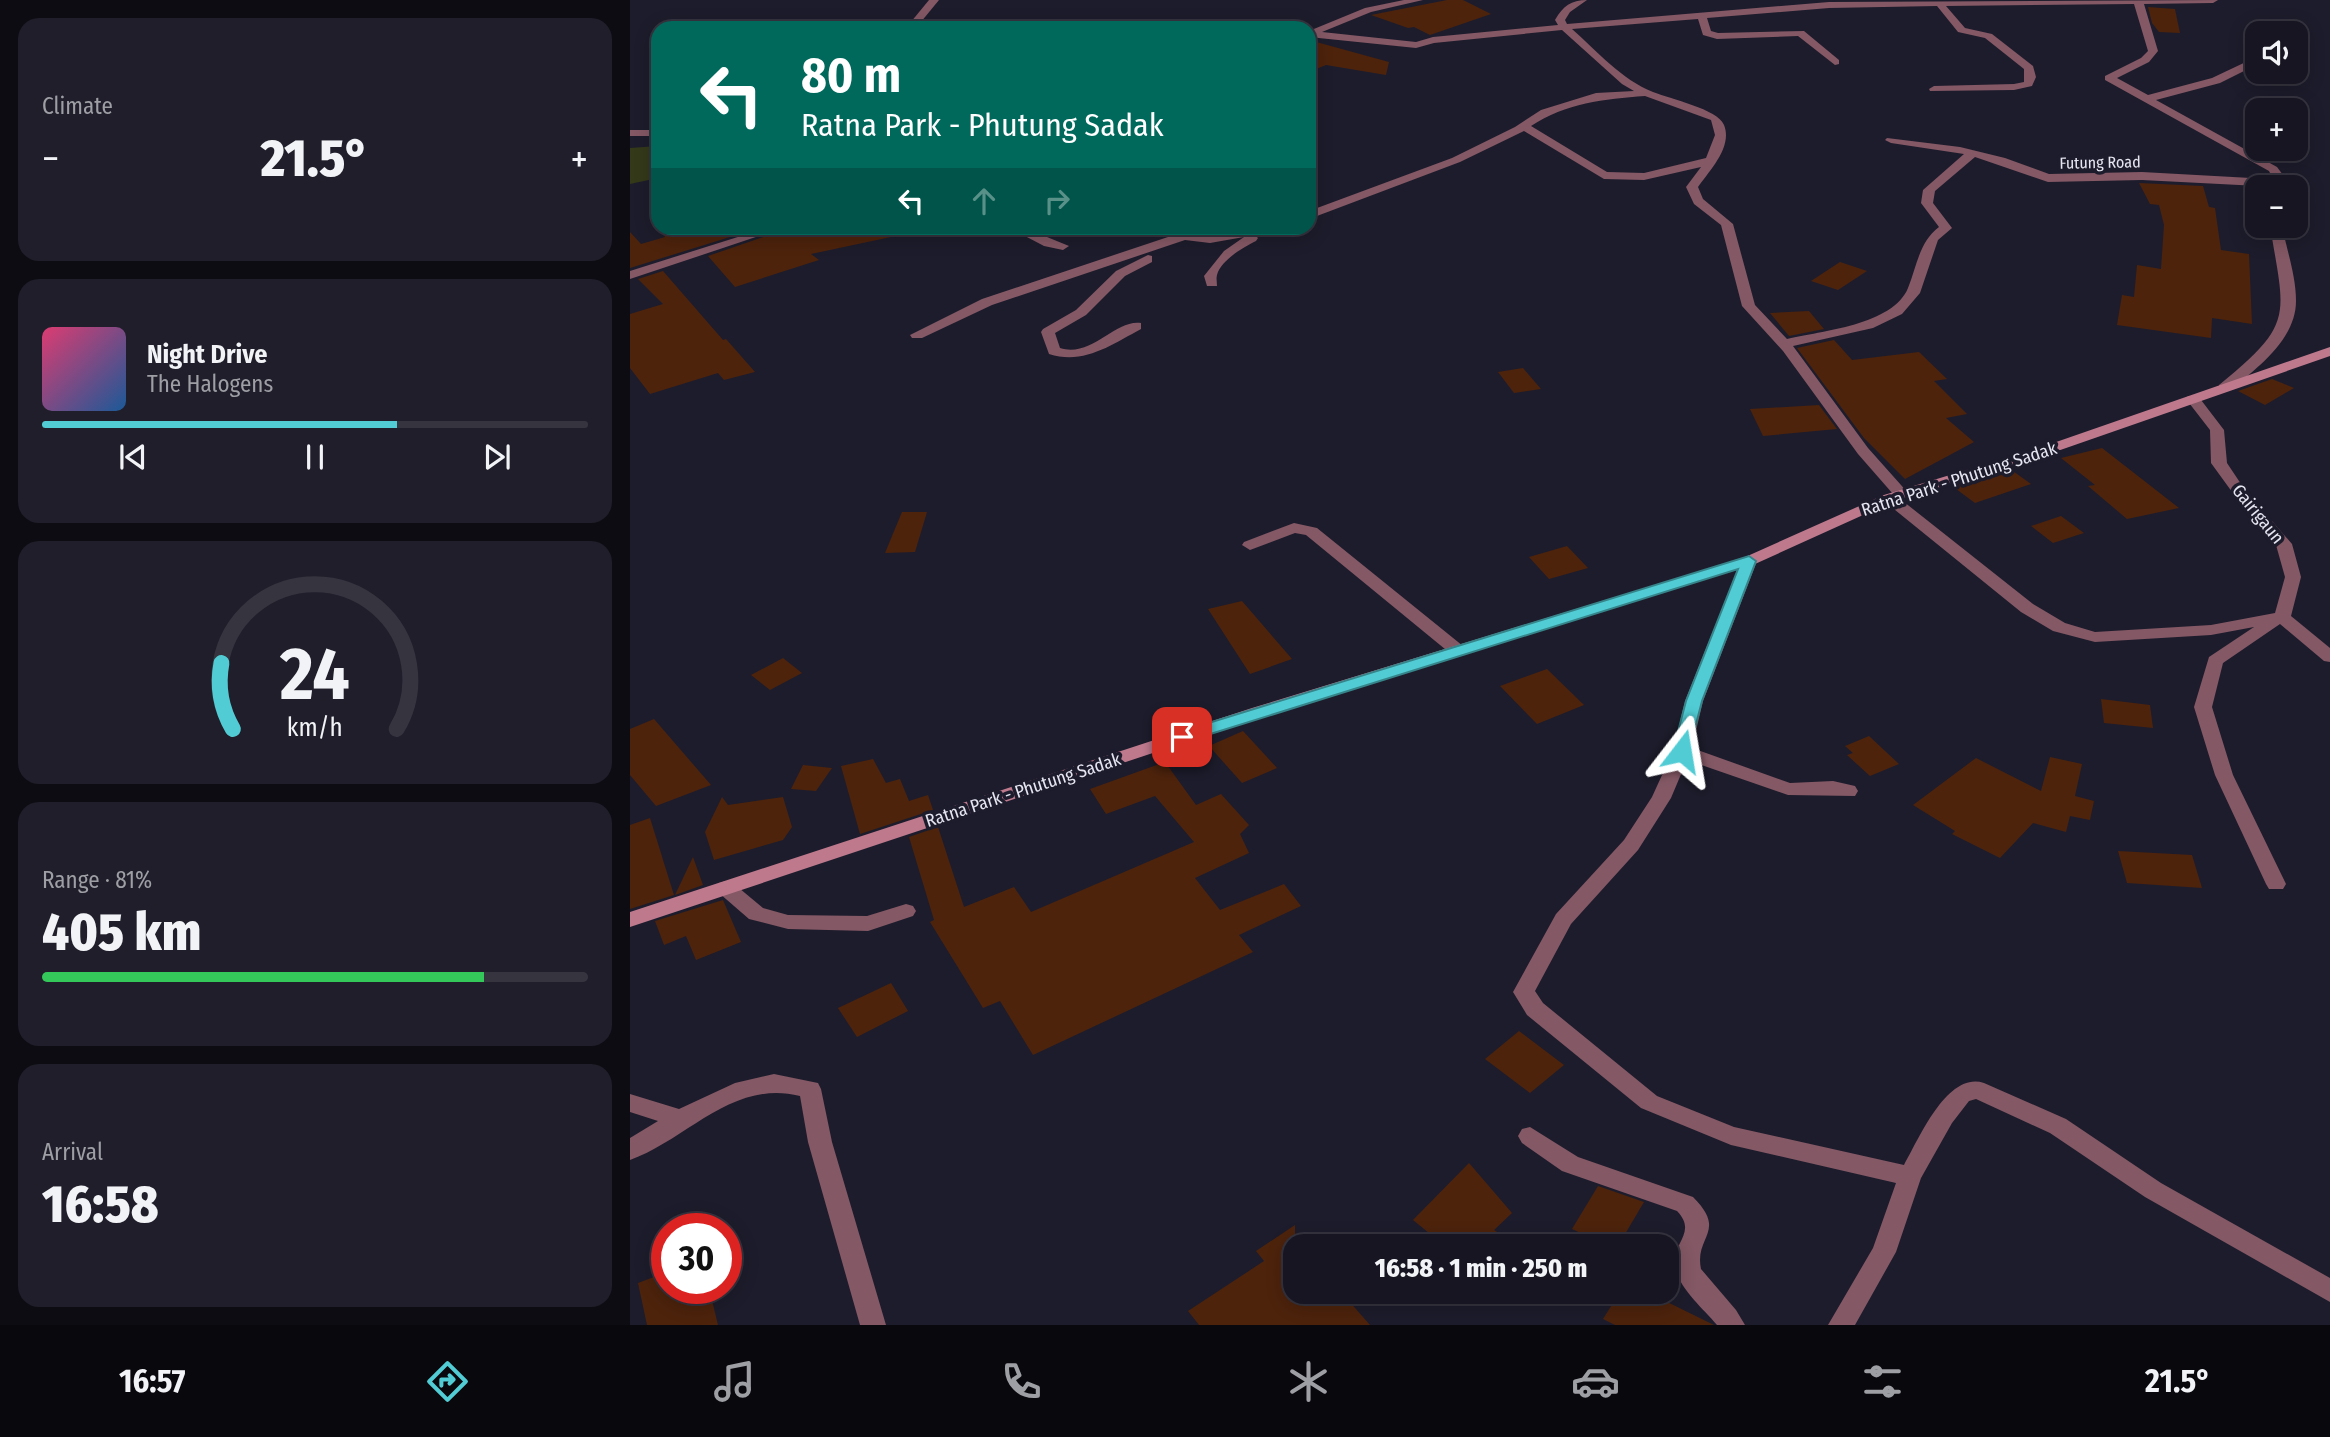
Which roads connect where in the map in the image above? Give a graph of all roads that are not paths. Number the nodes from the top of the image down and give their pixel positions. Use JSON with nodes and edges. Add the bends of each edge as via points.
{"nodes":[{"id":1,"x":934,"y":0,"type":"edge"},
{"id":2,"x":1418,"y":0,"type":"edge"},
{"id":3,"x":1582,"y":0,"type":"edge"},
{"id":4,"x":2213,"y":0,"type":"edge"},
{"id":5,"x":2138,"y":1,"type":"edge"},
{"id":6,"x":1939,"y":4,"type":"junction"},
{"id":7,"x":1702,"y":17,"type":"junction"},
{"id":8,"x":917,"y":21,"type":"edge"},
{"id":9,"x":1564,"y":27,"type":"junction"},
{"id":10,"x":1316,"y":31,"type":"edge"},
{"id":11,"x":1316,"y":35,"type":"edge"},
{"id":12,"x":1835,"y":62,"type":"dead end"},
{"id":13,"x":2245,"y":66,"type":"edge"},
{"id":14,"x":1934,"y":89,"type":"dead end"},
{"id":15,"x":1646,"y":93,"type":"junction"},
{"id":16,"x":2147,"y":99,"type":"junction"},
{"id":17,"x":1524,"y":126,"type":"junction"},
{"id":18,"x":630,"y":133,"type":"edge"},
{"id":19,"x":651,"y":133,"type":"edge"},
{"id":20,"x":1891,"y":140,"type":"dead end"},
{"id":21,"x":1973,"y":153,"type":"junction"},
{"id":22,"x":1709,"y":162,"type":"junction"},
{"id":23,"x":2277,"y":175,"type":"edge"},
{"id":24,"x":2245,"y":183,"type":"edge"},
{"id":25,"x":1316,"y":212,"type":"edge"},
{"id":26,"x":755,"y":235,"type":"edge"},
{"id":27,"x":1031,"y":235,"type":"edge"},
{"id":28,"x":1227,"y":235,"type":"edge"},
{"id":29,"x":1258,"y":235,"type":"edge"},
{"id":30,"x":2278,"y":238,"type":"edge"},
{"id":31,"x":1200,"y":239,"type":"junction"},
{"id":32,"x":1063,"y":246,"type":"dead end"},
{"id":33,"x":630,"y":275,"type":"edge"},
{"id":34,"x":1212,"y":283,"type":"dead end"},
{"id":35,"x":1136,"y":326,"type":"dead end"},
{"id":36,"x":916,"y":335,"type":"dead end"},
{"id":37,"x":1784,"y":344,"type":"junction"},
{"id":38,"x":2330,"y":351,"type":"edge"},
{"id":39,"x":2224,"y":388,"type":"junction"},
{"id":40,"x":2193,"y":400,"type":"junction"},
{"id":41,"x":1895,"y":496,"type":"junction"},
{"id":42,"x":1250,"y":545,"type":"dead end"},
{"id":43,"x":1749,"y":561,"type":"junction"},
{"id":44,"x":2282,"y":617,"type":"junction"},
{"id":45,"x":1457,"y":650,"type":"junction"},
{"id":46,"x":2330,"y":657,"type":"edge"},
{"id":47,"x":1682,"y":751,"type":"junction"},
{"id":48,"x":1848,"y":791,"type":"dead end"},
{"id":49,"x":2276,"y":884,"type":"dead end"},
{"id":50,"x":726,"y":888,"type":"junction"},
{"id":51,"x":906,"y":911,"type":"dead end"},
{"id":52,"x":630,"y":920,"type":"edge"},
{"id":53,"x":630,"y":1103,"type":"edge"},
{"id":54,"x":681,"y":1119,"type":"junction"},
{"id":55,"x":1530,"y":1136,"type":"dead end"},
{"id":56,"x":630,"y":1150,"type":"edge"},
{"id":57,"x":1910,"y":1176,"type":"junction"},
{"id":58,"x":2330,"y":1291,"type":"edge"},
{"id":59,"x":873,"y":1325,"type":"edge"},
{"id":60,"x":1732,"y":1325,"type":"edge"},
{"id":61,"x":1841,"y":1325,"type":"edge"}],
"edges":[{"from":1,"to":8,"type":"street"},
{"from":2,"to":10,"type":"street","via":[[1368,10]]},
{"from":3,"to":9,"type":"street","via":[[1566,10],[1560,20]]},
{"from":4,"to":5,"type":"street"},
{"from":5,"to":6,"type":"street"},
{"from":5,"to":16,"type":"street","via":[[2153,51],[2109,78]]},
{"from":6,"to":7,"type":"street","via":[[1829,5]]},
{"from":6,"to":14,"type":"street","via":[[1955,25],[1988,36],[2029,68],[2031,77],[2028,84],[2014,87]]},
{"from":7,"to":9,"type":"street"},
{"from":7,"to":12,"type":"street","via":[[1707,33],[1717,36],[1800,33]]},
{"from":9,"to":11,"type":"street","via":[[1416,45]]},
{"from":9,"to":15,"type":"street","via":[[1626,82]]},
{"from":13,"to":16,"type":"street"},
{"from":15,"to":17,"type":"street","via":[[1596,96],[1545,112]]},
{"from":15,"to":22,"type":"street","via":[[1715,118],[1721,125],[1721,142]]},
{"from":16,"to":23,"type":"street"},
{"from":17,"to":22,"type":"street","via":[[1614,178],[1643,177]]},
{"from":17,"to":25,"type":"street","via":[[1456,160]]},
{"from":18,"to":19,"type":"street"},
{"from":20,"to":21,"type":"street","name":"Futung Road"},
{"from":21,"to":24,"type":"street","name":"Futung Road","via":[[2048,178],[2154,176]]},
{"from":21,"to":37,"type":"street","via":[[1930,190],[1927,203],[1946,228],[1932,238],[1913,293],[1897,311],[1868,325]]},
{"from":22,"to":37,"type":"street","via":[[1692,187],[1698,201],[1727,225],[1749,306]]},
{"from":26,"to":33,"type":"street"},
{"from":27,"to":32,"type":"street"},
{"from":28,"to":31,"type":"street"},
{"from":29,"to":34,"type":"street","via":[[1237,244],[1217,265],[1210,276]]},
{"from":30,"to":39,"type":"street","via":[[2290,305],[2284,325],[2262,356]]},
{"from":31,"to":35,"type":"street","via":[[1131,265],[1083,311],[1048,332],[1054,351],[1075,355]]},
{"from":31,"to":36,"type":"street","via":[[1184,236],[1118,257],[987,302]]},
{"from":37,"to":41,"type":"street"},
{"from":38,"to":39,"type":"street","name":"Ratna Park - Phutung Sadak"},
{"from":39,"to":40,"type":"street","name":"Ratna Park - Phutung Sadak"},
{"from":40,"to":41,"type":"street","name":"Ratna Park - Phutung Sadak"},
{"from":40,"to":44,"type":"street","name":"Gairigaun","via":[[2217,430],[2219,463],[2284,544],[2293,577]]},
{"from":41,"to":43,"type":"street","name":"Ratna Park - Phutung Sadak"},
{"from":41,"to":44,"type":"street","via":[[2028,608],[2059,627],[2095,637],[2211,630]]},
{"from":42,"to":45,"type":"street","via":[[1294,528],[1311,531]]},
{"from":43,"to":45,"type":"street","name":"Ratna Park - Phutung Sadak"},
{"from":43,"to":47,"type":"street","via":[[1694,701]]},
{"from":44,"to":46,"type":"street"},
{"from":44,"to":49,"type":"street","via":[[2215,661],[2203,707],[2224,775]]},
{"from":45,"to":50,"type":"street","name":"Ratna Park - Phutung Sadak"},
{"from":47,"to":48,"type":"street","via":[[1788,789],[1805,792],[1835,784]]},
{"from":47,"to":57,"type":"street","via":[[1631,845],[1563,919],[1524,992],[1535,1009],[1649,1102],[1731,1136]]},
{"from":50,"to":51,"type":"street","via":[[755,914],[788,922],[869,924]]},
{"from":50,"to":52,"type":"street","name":"Ratna Park - Phutung Sadak"},
{"from":53,"to":54,"type":"street"},
{"from":54,"to":56,"type":"street"},
{"from":54,"to":59,"type":"street","via":[[755,1084],[788,1082],[810,1088],[820,1142]]},
{"from":55,"to":60,"type":"street","via":[[1570,1164],[1685,1204],[1697,1214],[1700,1225],[1687,1264]]},
{"from":57,"to":58,"type":"street","via":[[1944,1116],[1961,1095],[1976,1089],[2058,1126],[2153,1190]]},
{"from":57,"to":61,"type":"street","via":[[1884,1252]]}]}
